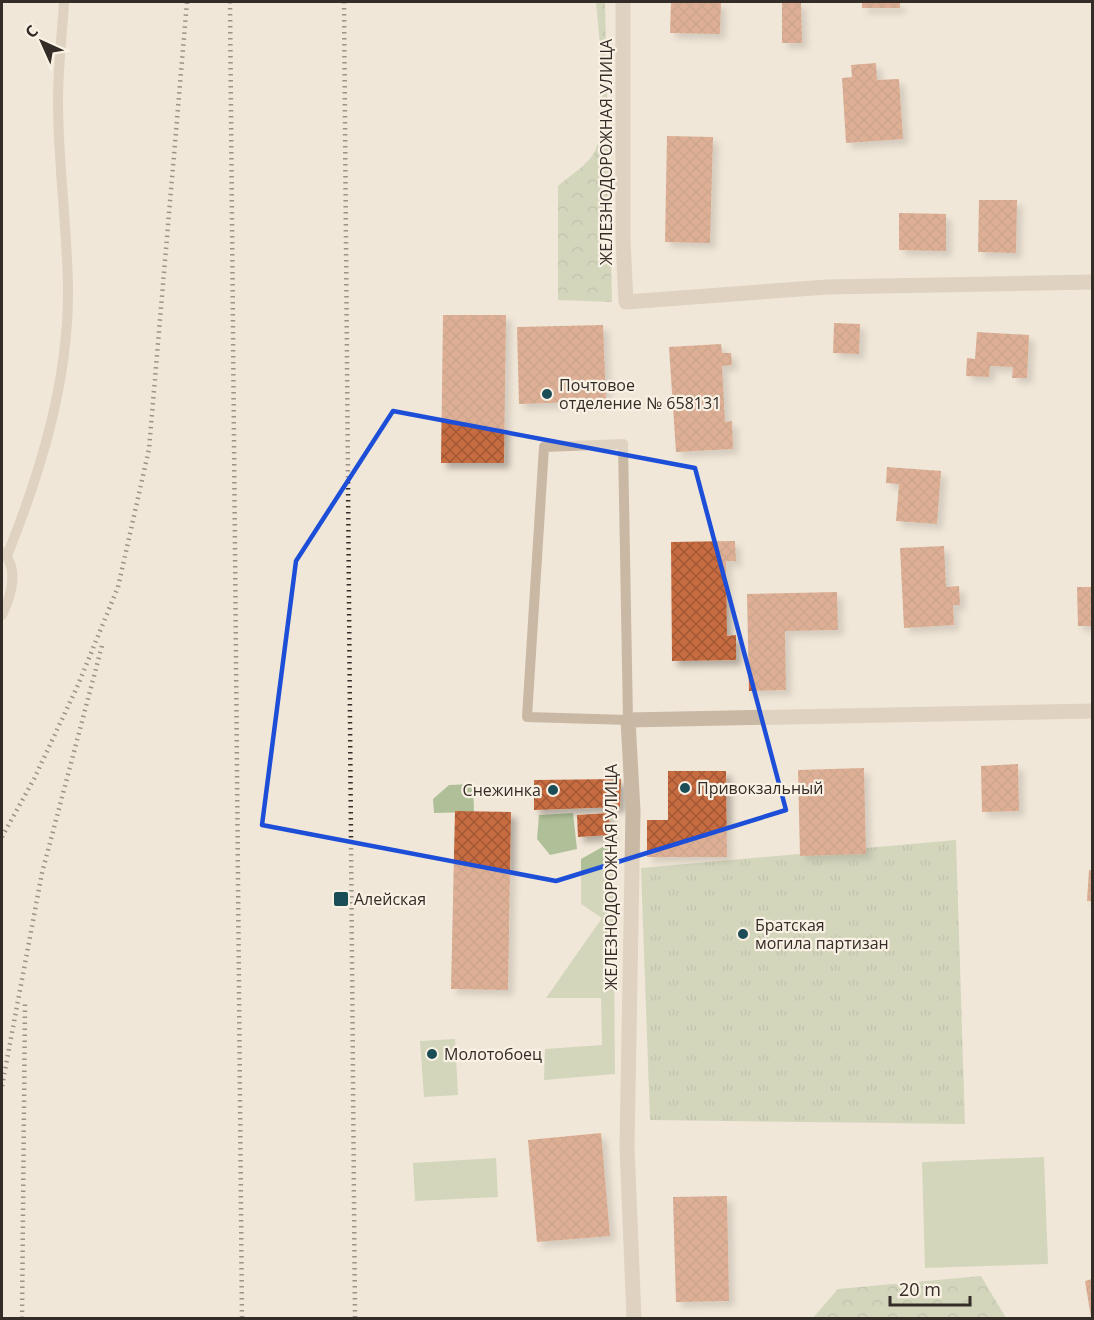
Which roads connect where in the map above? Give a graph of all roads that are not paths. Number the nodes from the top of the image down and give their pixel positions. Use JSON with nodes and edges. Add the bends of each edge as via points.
{"nodes":[{"id":1,"x":64,"y":2,"type":"edge"},
{"id":2,"x":623,"y":2,"type":"edge"},
{"id":3,"x":1092,"y":282,"type":"edge"},
{"id":4,"x":4,"y":554,"type":"edge"},
{"id":5,"x":2,"y":615,"type":"edge"},
{"id":6,"x":1092,"y":711,"type":"edge"},
{"id":7,"x":628,"y":720,"type":"junction"},
{"id":8,"x":634,"y":1318,"type":"edge"}],
"edges":[{"from":1,"to":4,"type":"lane","via":[[58,100],[68,288],[63,354],[48,437],[26,509]]},
{"from":2,"to":3,"type":"street","name":"ЖЕЛЕЗНОДОРОЖНАЯ УЛИЦА","via":[[626,302],[827,287]]},
{"from":4,"to":5,"type":"lane","via":[[14,582]]},
{"from":6,"to":7,"type":"street"},
{"from":7,"to":7,"type":"lane","via":[[527,717],[544,447],[623,444]]},
{"from":7,"to":8,"type":"street","name":"ЖЕЛЕЗНОДОРОЖНАЯ УЛИЦА","via":[[633,811],[627,1147]]}]}
